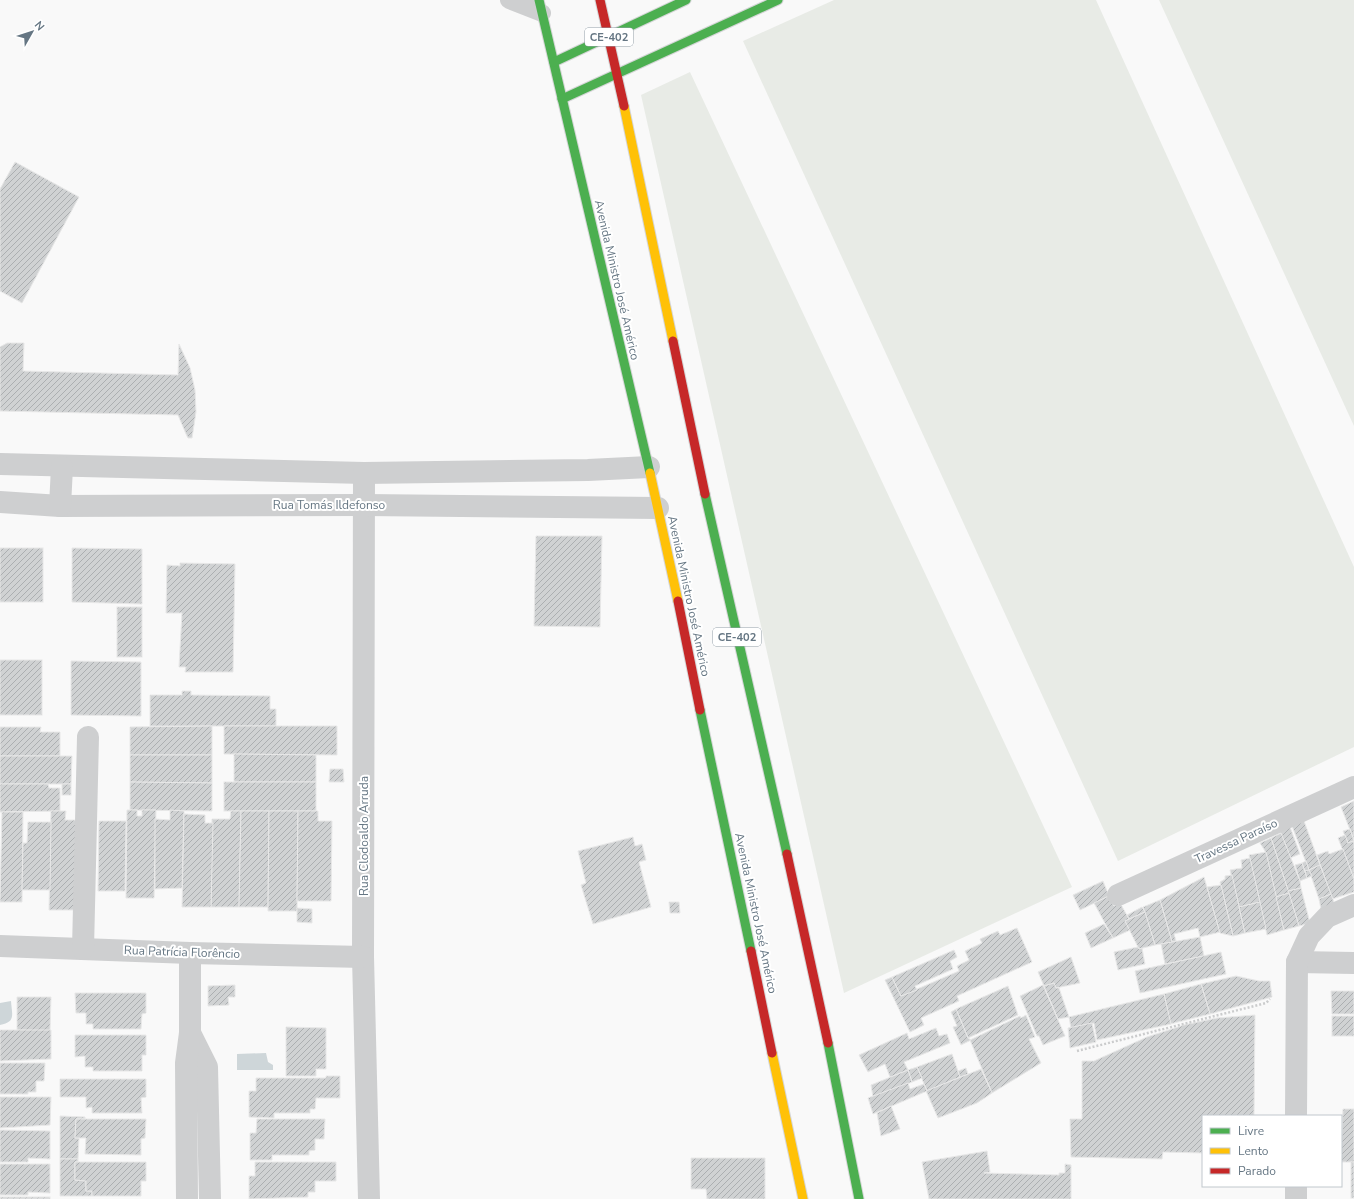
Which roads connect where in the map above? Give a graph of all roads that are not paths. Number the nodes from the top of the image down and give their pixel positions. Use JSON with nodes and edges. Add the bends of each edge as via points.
{"nodes":[{"id":1,"x":509,"y":0,"type":"edge"},
{"id":2,"x":600,"y":0,"type":"edge"},
{"id":3,"x":686,"y":0,"type":"edge"},
{"id":4,"x":778,"y":0,"type":"edge"},
{"id":5,"x":540,"y":6,"type":"edge"},
{"id":6,"x":609,"y":36,"type":"junction"},
{"id":7,"x":554,"y":62,"type":"junction"},
{"id":8,"x":618,"y":74,"type":"junction"},
{"id":9,"x":562,"y":98,"type":"junction"},
{"id":10,"x":0,"y":464,"type":"edge"},
{"id":11,"x":62,"y":466,"type":"junction"},
{"id":12,"x":648,"y":466,"type":"junction"},
{"id":13,"x":215,"y":470,"type":"junction"},
{"id":14,"x":364,"y":473,"type":"junction"},
{"id":15,"x":0,"y":502,"type":"edge"},
{"id":16,"x":216,"y":504,"type":"junction"},
{"id":17,"x":365,"y":505,"type":"junction"},
{"id":18,"x":60,"y":506,"type":"junction"},
{"id":19,"x":658,"y":508,"type":"junction"},
{"id":20,"x":88,"y":737,"type":"dead end"},
{"id":21,"x":1354,"y":786,"type":"edge"},
{"id":22,"x":1118,"y":895,"type":"dead end"},
{"id":23,"x":1354,"y":904,"type":"edge"},
{"id":24,"x":0,"y":946,"type":"edge"},
{"id":25,"x":83,"y":949,"type":"junction"},
{"id":26,"x":190,"y":954,"type":"junction"},
{"id":27,"x":364,"y":957,"type":"junction"},
{"id":28,"x":1297,"y":962,"type":"junction"},
{"id":29,"x":1354,"y":964,"type":"edge"},
{"id":30,"x":190,"y":1033,"type":"junction"},
{"id":31,"x":1296,"y":1115,"type":"edge"},
{"id":32,"x":187,"y":1147,"type":"junction"},
{"id":33,"x":210,"y":1148,"type":"junction"},
{"id":34,"x":1296,"y":1187,"type":"edge"},
{"id":35,"x":187,"y":1199,"type":"edge"},
{"id":36,"x":210,"y":1199,"type":"edge"},
{"id":37,"x":369,"y":1199,"type":"edge"},
{"id":38,"x":803,"y":1199,"type":"edge"},
{"id":39,"x":859,"y":1199,"type":"edge"},
{"id":40,"x":1296,"y":1199,"type":"edge"}],
"edges":[{"from":1,"to":5,"type":"lane"},
{"from":2,"to":6,"type":"main road","number":"CE-402"},
{"from":3,"to":6,"type":"main road"},
{"from":4,"to":8,"type":"main road"},
{"from":5,"to":7,"type":"main road","name":"Avenida Ministro José Américo"},
{"from":6,"to":7,"type":"main road"},
{"from":6,"to":8,"type":"main road","number":"CE-402"},
{"from":7,"to":9,"type":"main road","name":"Avenida Ministro José Américo"},
{"from":8,"to":9,"type":"main road"},
{"from":8,"to":39,"type":"main road","number":"CE-402","via":[[706,496],[835,1068]]},
{"from":9,"to":12,"type":"main road","name":"Avenida Ministro José Américo"},
{"from":10,"to":11,"type":"street"},
{"from":11,"to":13,"type":"street"},
{"from":11,"to":18,"type":"street"},
{"from":12,"to":14,"type":"street","via":[[580,470]]},
{"from":12,"to":19,"type":"main road","name":"Avenida Ministro José Américo"},
{"from":13,"to":14,"type":"street"},
{"from":13,"to":16,"type":"street"},
{"from":14,"to":17,"type":"street","name":"Rua Clodoaldo Arruda"},
{"from":15,"to":18,"type":"street","name":"Rua Tomás Ildefonso"},
{"from":16,"to":17,"type":"street","name":"Rua Tomás Ildefonso"},
{"from":16,"to":18,"type":"street","name":"Rua Tomás Ildefonso"},
{"from":17,"to":19,"type":"street","name":"Rua Tomás Ildefonso"},
{"from":17,"to":27,"type":"street","name":"Rua Clodoaldo Arruda"},
{"from":19,"to":38,"type":"main road","name":"Avenida Ministro José Américo"},
{"from":20,"to":25,"type":"street"},
{"from":21,"to":22,"type":"street","name":"Travessa Paraíso"},
{"from":23,"to":28,"type":"street","via":[[1327,917],[1309,936]]},
{"from":24,"to":25,"type":"street","name":"Rua Patrícia Florêncio"},
{"from":25,"to":26,"type":"street","name":"Rua Patrícia Florêncio"},
{"from":26,"to":27,"type":"street","name":"Rua Patrícia Florêncio"},
{"from":26,"to":30,"type":"street"},
{"from":27,"to":37,"type":"street","name":"Rua Clodoaldo Arruda"},
{"from":28,"to":29,"type":"street"},
{"from":28,"to":31,"type":"street"},
{"from":30,"to":32,"type":"street","via":[[186,1063]]},
{"from":30,"to":33,"type":"street","via":[[207,1067]]},
{"from":32,"to":33,"type":"street"},
{"from":32,"to":35,"type":"street"},
{"from":33,"to":36,"type":"street"},
{"from":34,"to":40,"type":"street"}]}
